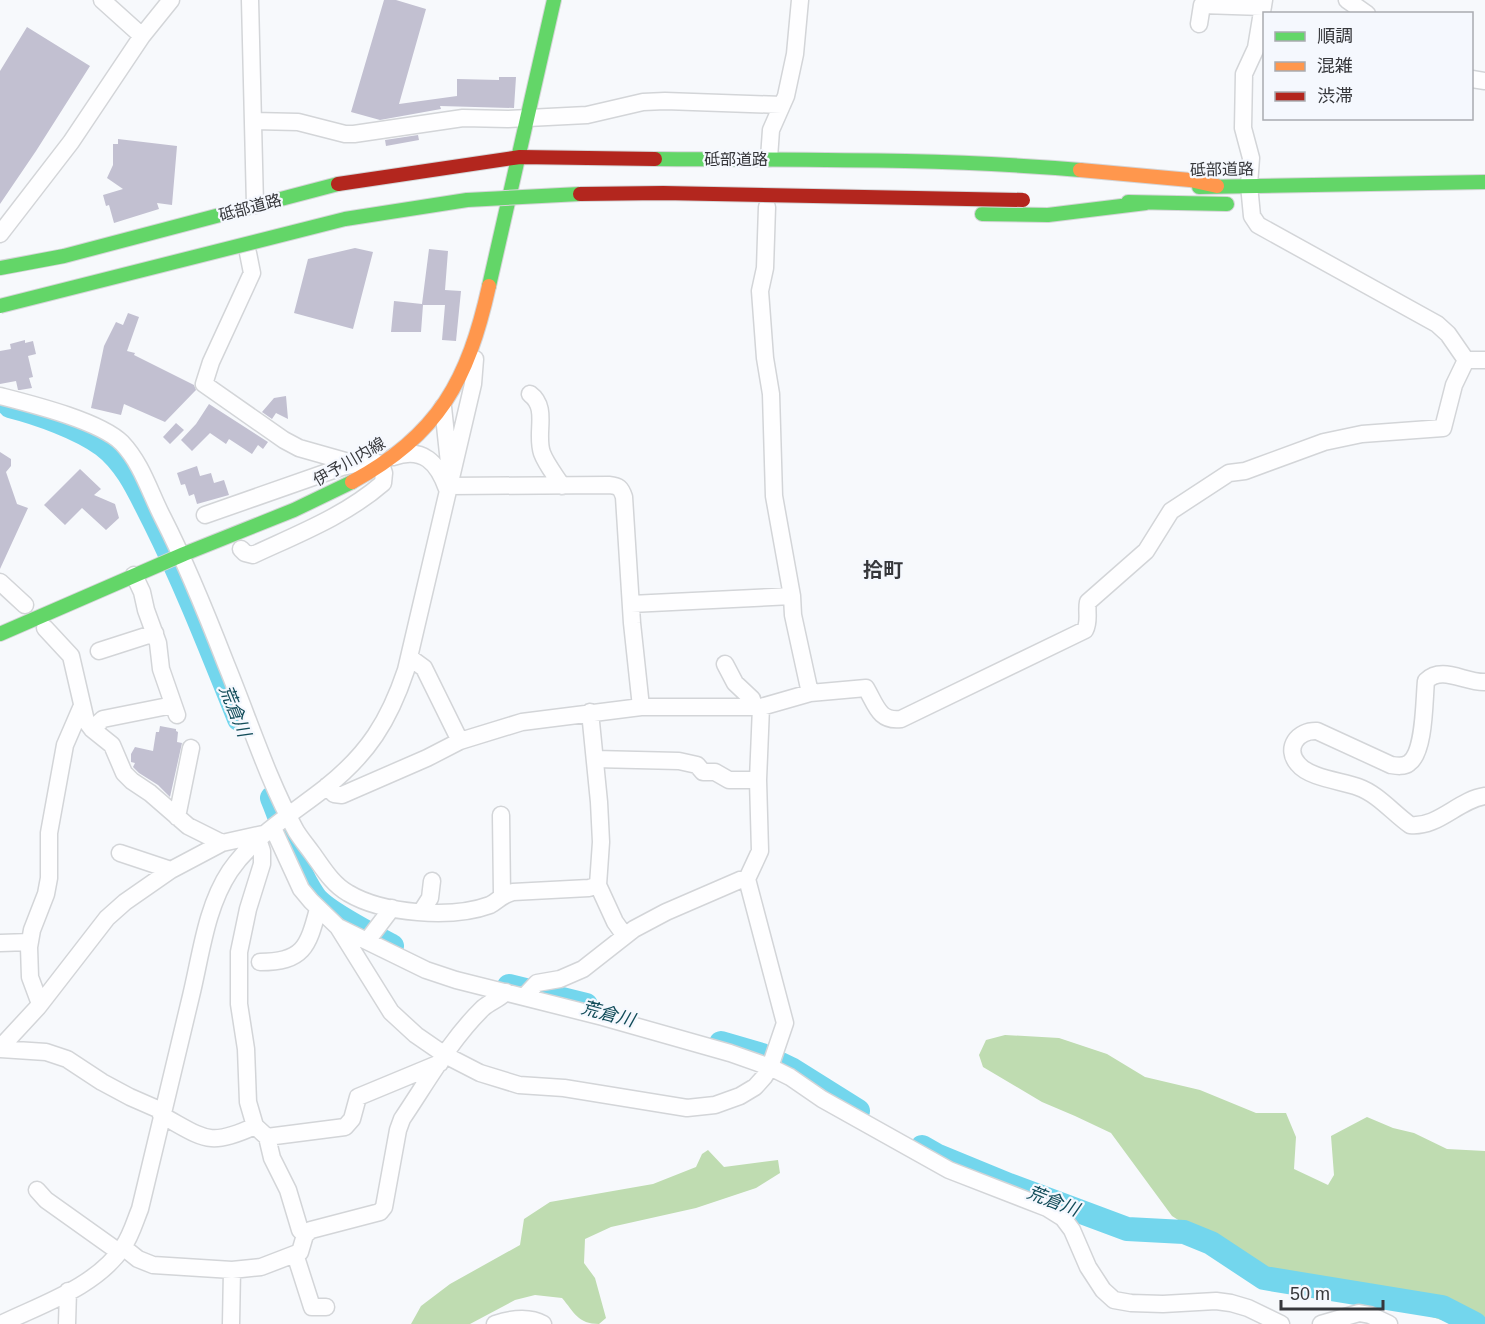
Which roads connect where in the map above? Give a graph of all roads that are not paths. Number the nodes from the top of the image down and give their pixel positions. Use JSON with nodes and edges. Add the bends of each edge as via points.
{"nodes":[{"id":1,"x":102,"y":0,"type":"edge"},
{"id":2,"x":171,"y":0,"type":"edge"},
{"id":3,"x":250,"y":0,"type":"edge"},
{"id":4,"x":554,"y":0,"type":"edge"},
{"id":5,"x":800,"y":0,"type":"edge"},
{"id":6,"x":1347,"y":0,"type":"edge"},
{"id":7,"x":1263,"y":3,"type":"edge"},
{"id":8,"x":1364,"y":12,"type":"edge"},
{"id":9,"x":1199,"y":24,"type":"dead end"},
{"id":10,"x":142,"y":36,"type":"junction"},
{"id":11,"x":782,"y":105,"type":"junction"},
{"id":12,"x":528,"y":117,"type":"junction"},
{"id":13,"x":252,"y":121,"type":"junction"},
{"id":14,"x":520,"y":157,"type":"junction"},
{"id":15,"x":769,"y":158,"type":"junction"},
{"id":16,"x":523,"y":178,"type":"dead end"},
{"id":17,"x":501,"y":180,"type":"dead end"},
{"id":18,"x":1485,"y":182,"type":"edge"},
{"id":19,"x":1069,"y":183,"type":"dead end"},
{"id":20,"x":1249,"y":185,"type":"junction"},
{"id":21,"x":1217,"y":186,"type":"junction"},
{"id":22,"x":1029,"y":200,"type":"dead end"},
{"id":23,"x":1057,"y":201,"type":"dead end"},
{"id":24,"x":1146,"y":203,"type":"junction"},
{"id":25,"x":1256,"y":203,"type":"junction"},
{"id":26,"x":255,"y":205,"type":"junction"},
{"id":27,"x":508,"y":206,"type":"junction"},
{"id":28,"x":767,"y":207,"type":"junction"},
{"id":29,"x":870,"y":211,"type":"dead end"},
{"id":30,"x":972,"y":214,"type":"dead end"},
{"id":31,"x":0,"y":234,"type":"edge"},
{"id":32,"x":248,"y":253,"type":"junction"},
{"id":33,"x":0,"y":268,"type":"edge"},
{"id":34,"x":68,"y":303,"type":"dead end"},
{"id":35,"x":0,"y":306,"type":"edge"},
{"id":36,"x":22,"y":315,"type":"dead end"},
{"id":37,"x":0,"y":319,"type":"edge"},
{"id":38,"x":477,"y":336,"type":"junction"},
{"id":39,"x":1466,"y":360,"type":"junction"},
{"id":40,"x":1485,"y":360,"type":"edge"},
{"id":41,"x":530,"y":394,"type":"dead end"},
{"id":42,"x":0,"y":396,"type":"edge"},
{"id":43,"x":443,"y":407,"type":"junction"},
{"id":44,"x":385,"y":462,"type":"junction"},
{"id":45,"x":355,"y":464,"type":"junction"},
{"id":46,"x":449,"y":485,"type":"junction"},
{"id":47,"x":562,"y":486,"type":"junction"},
{"id":48,"x":204,"y":515,"type":"dead end"},
{"id":49,"x":241,"y":549,"type":"dead end"},
{"id":50,"x":180,"y":556,"type":"junction"},
{"id":51,"x":138,"y":573,"type":"junction"},
{"id":52,"x":0,"y":582,"type":"edge"},
{"id":53,"x":792,"y":596,"type":"junction"},
{"id":54,"x":25,"y":604,"type":"dead end"},
{"id":55,"x":631,"y":604,"type":"junction"},
{"id":56,"x":45,"y":628,"type":"dead end"},
{"id":57,"x":155,"y":633,"type":"junction"},
{"id":58,"x":0,"y":634,"type":"edge"},
{"id":59,"x":99,"y":650,"type":"dead end"},
{"id":60,"x":409,"y":657,"type":"junction"},
{"id":61,"x":725,"y":664,"type":"dead end"},
{"id":62,"x":1485,"y":682,"type":"edge"},
{"id":63,"x":810,"y":693,"type":"junction"},
{"id":64,"x":641,"y":706,"type":"junction"},
{"id":65,"x":757,"y":707,"type":"junction"},
{"id":66,"x":81,"y":708,"type":"junction"},
{"id":67,"x":590,"y":712,"type":"junction"},
{"id":68,"x":92,"y":729,"type":"junction"},
{"id":69,"x":460,"y":741,"type":"junction"},
{"id":70,"x":191,"y":748,"type":"dead end"},
{"id":71,"x":595,"y":759,"type":"junction"},
{"id":72,"x":758,"y":780,"type":"junction"},
{"id":73,"x":327,"y":786,"type":"junction"},
{"id":74,"x":1485,"y":796,"type":"edge"},
{"id":75,"x":501,"y":815,"type":"dead end"},
{"id":76,"x":177,"y":817,"type":"junction"},
{"id":77,"x":274,"y":826,"type":"junction"},
{"id":78,"x":222,"y":843,"type":"junction"},
{"id":79,"x":120,"y":853,"type":"dead end"},
{"id":80,"x":171,"y":870,"type":"junction"},
{"id":81,"x":747,"y":879,"type":"junction"},
{"id":82,"x":432,"y":881,"type":"dead end"},
{"id":83,"x":598,"y":885,"type":"junction"},
{"id":84,"x":502,"y":895,"type":"junction"},
{"id":85,"x":392,"y":908,"type":"junction"},
{"id":86,"x":318,"y":909,"type":"junction"},
{"id":87,"x":421,"y":912,"type":"junction"},
{"id":88,"x":338,"y":927,"type":"junction"},
{"id":89,"x":626,"y":936,"type":"junction"},
{"id":90,"x":367,"y":941,"type":"junction"},
{"id":91,"x":30,"y":942,"type":"junction"},
{"id":92,"x":0,"y":944,"type":"edge"},
{"id":93,"x":260,"y":962,"type":"dead end"},
{"id":94,"x":506,"y":992,"type":"junction"},
{"id":95,"x":524,"y":996,"type":"junction"},
{"id":96,"x":40,"y":1004,"type":"junction"},
{"id":97,"x":0,"y":1049,"type":"edge"},
{"id":98,"x":443,"y":1059,"type":"junction"},
{"id":99,"x":770,"y":1067,"type":"junction"},
{"id":100,"x":162,"y":1113,"type":"junction"},
{"id":101,"x":261,"y":1132,"type":"junction"},
{"id":102,"x":37,"y":1190,"type":"dead end"},
{"id":103,"x":305,"y":1235,"type":"junction"},
{"id":104,"x":121,"y":1249,"type":"junction"},
{"id":105,"x":295,"y":1254,"type":"junction"},
{"id":106,"x":232,"y":1270,"type":"junction"},
{"id":107,"x":68,"y":1291,"type":"junction"},
{"id":108,"x":326,"y":1307,"type":"dead end"},
{"id":109,"x":1,"y":1324,"type":"edge"},
{"id":110,"x":67,"y":1324,"type":"edge"},
{"id":111,"x":231,"y":1324,"type":"edge"},
{"id":112,"x":495,"y":1324,"type":"edge"},
{"id":113,"x":543,"y":1324,"type":"edge"},
{"id":114,"x":1281,"y":1324,"type":"edge"},
{"id":115,"x":1321,"y":1324,"type":"edge"},
{"id":116,"x":1389,"y":1324,"type":"edge"}],
"edges":[{"from":1,"to":10,"type":"street"},
{"from":2,"to":10,"type":"street"},
{"from":3,"to":13,"type":"street"},
{"from":4,"to":12,"type":"main road","name":"伊予川内線"},
{"from":5,"to":11,"type":"street","via":[[795,54]]},
{"from":6,"to":8,"type":"street"},
{"from":7,"to":9,"type":"street","via":[[1202,5]]},
{"from":7,"to":20,"type":"street","via":[[1256,48],[1244,74],[1243,128],[1251,158]]},
{"from":10,"to":31,"type":"street","via":[[71,142]]},
{"from":11,"to":12,"type":"street","via":[[643,102],[587,115]]},
{"from":11,"to":15,"type":"street","via":[[771,130]]},
{"from":12,"to":13,"type":"street","via":[[441,120],[345,134],[298,122]]},
{"from":12,"to":14,"type":"main road","name":"伊予川内線"},
{"from":13,"to":26,"type":"street"},
{"from":14,"to":15,"type":"main road"},
{"from":14,"to":26,"type":"main road","via":[[366,177]]},
{"from":14,"to":27,"type":"main road","name":"伊予川内線"},
{"from":15,"to":21,"type":"main road","via":[[1020,165],[1191,180]]},
{"from":15,"to":28,"type":"main road"},
{"from":16,"to":17,"type":"main road"},
{"from":18,"to":20,"type":"main road","name":"砥部道路"},
{"from":19,"to":21,"type":"main road","name":"砥部道路"},
{"from":20,"to":21,"type":"main road","name":"砥部道路"},
{"from":20,"to":25,"type":"street"},
{"from":22,"to":35,"type":"main road","name":"砥部道路","bridge":true,"via":[[663,194],[467,200],[345,219]]},
{"from":23,"to":24,"type":"main road","name":"砥部道路"},
{"from":24,"to":25,"type":"main road","name":"砥部道路"},
{"from":24,"to":30,"type":"main road","via":[[1048,215]]},
{"from":25,"to":39,"type":"street","via":[[1252,216],[1258,225],[1437,324]]},
{"from":26,"to":33,"type":"main road","via":[[64,256]]},
{"from":27,"to":28,"type":"main road"},
{"from":27,"to":32,"type":"main road","via":[[346,228]]},
{"from":27,"to":38,"type":"main road","name":"伊予川内線"},
{"from":28,"to":29,"type":"main road"},
{"from":28,"to":53,"type":"street","via":[[765,268],[760,291],[771,394],[774,496]]},
{"from":32,"to":34,"type":"main road"},
{"from":32,"to":45,"type":"street","via":[[252,273],[204,384],[299,448]]},
{"from":36,"to":37,"type":"main road"},
{"from":38,"to":43,"type":"main road","name":"伊予川内線"},
{"from":38,"to":46,"type":"street","via":[[473,384]]},
{"from":39,"to":40,"type":"street"},
{"from":39,"to":63,"type":"street","via":[[1454,385],[1443,428],[1362,434],[1324,442],[1245,471],[1229,473],[1171,511],[1146,550],[1088,602],[1085,630],[901,720],[884,718],[866,688]]},
{"from":41,"to":47,"type":"street","via":[[539,405],[542,454]]},
{"from":42,"to":50,"type":"street","via":[[97,427],[122,444],[145,478]]},
{"from":43,"to":44,"type":"main road","name":"伊予川内線"},
{"from":43,"to":46,"type":"street"},
{"from":44,"to":45,"type":"street"},
{"from":44,"to":46,"type":"street","via":[[411,453],[428,459]]},
{"from":44,"to":49,"type":"street","via":[[383,483],[345,510],[253,555]]},
{"from":44,"to":50,"type":"main road","name":"伊予川内線","via":[[335,491]]},
{"from":45,"to":48,"type":"street","via":[[225,514]]},
{"from":46,"to":47,"type":"street"},
{"from":46,"to":60,"type":"street"},
{"from":47,"to":55,"type":"street","via":[[609,485],[621,489]]},
{"from":50,"to":51,"type":"main road","name":"伊予川内線"},
{"from":50,"to":77,"type":"street","via":[[262,757]]},
{"from":51,"to":57,"type":"street"},
{"from":51,"to":58,"type":"main road","name":"伊予川内線"},
{"from":52,"to":54,"type":"street"},
{"from":53,"to":55,"type":"street"},
{"from":53,"to":63,"type":"street"},
{"from":55,"to":64,"type":"street"},
{"from":56,"to":66,"type":"street","via":[[71,656]]},
{"from":57,"to":59,"type":"street"},
{"from":57,"to":68,"type":"street","via":[[161,669],[175,710],[103,719]]},
{"from":60,"to":69,"type":"street","via":[[424,668]]},
{"from":60,"to":73,"type":"street","via":[[398,694],[379,732]]},
{"from":61,"to":65,"type":"street","via":[[735,683]]},
{"from":62,"to":74,"type":"street","via":[[1441,673],[1426,681],[1417,754],[1409,764],[1391,765],[1317,731],[1300,734],[1293,748],[1299,765],[1323,777],[1360,787],[1410,825],[1426,824]]},
{"from":63,"to":65,"type":"street"},
{"from":64,"to":65,"type":"street"},
{"from":64,"to":67,"type":"street"},
{"from":65,"to":72,"type":"street"},
{"from":66,"to":68,"type":"street"},
{"from":66,"to":91,"type":"street","via":[[65,745],[49,833],[49,878]]},
{"from":67,"to":69,"type":"street","via":[[522,722]]},
{"from":67,"to":71,"type":"street"},
{"from":68,"to":76,"type":"street","via":[[111,745],[124,773]]},
{"from":69,"to":73,"type":"street","via":[[342,795],[334,794]]},
{"from":70,"to":76,"type":"street"},
{"from":71,"to":72,"type":"street","via":[[679,761],[729,780]]},
{"from":71,"to":83,"type":"street","via":[[601,842]]},
{"from":72,"to":81,"type":"street","via":[[760,850]]},
{"from":73,"to":77,"type":"street"},
{"from":75,"to":84,"type":"street"},
{"from":76,"to":78,"type":"street"},
{"from":77,"to":78,"type":"street"},
{"from":77,"to":85,"type":"street","via":[[297,832],[333,883],[362,900]]},
{"from":77,"to":86,"type":"street","via":[[301,889]]},
{"from":77,"to":100,"type":"street","via":[[244,852],[220,887]]},
{"from":77,"to":101,"type":"street","via":[[262,851],[239,952],[238,988],[248,1102]]},
{"from":78,"to":80,"type":"street"},
{"from":79,"to":80,"type":"street"},
{"from":80,"to":96,"type":"street","via":[[107,918]]},
{"from":81,"to":89,"type":"street","via":[[666,912]]},
{"from":81,"to":99,"type":"street","via":[[784,1023]]},
{"from":82,"to":87,"type":"street","via":[[430,898]]},
{"from":83,"to":84,"type":"street"},
{"from":83,"to":89,"type":"street"},
{"from":84,"to":87,"type":"street","via":[[492,904],[471,910]]},
{"from":85,"to":87,"type":"street"},
{"from":85,"to":90,"type":"street"},
{"from":86,"to":88,"type":"street"},
{"from":86,"to":93,"type":"street","via":[[312,931],[298,952],[287,960]]},
{"from":88,"to":90,"type":"street"},
{"from":88,"to":98,"type":"street","via":[[391,1012]]},
{"from":89,"to":95,"type":"street","via":[[584,969],[537,983]]},
{"from":90,"to":94,"type":"street","via":[[426,970]]},
{"from":91,"to":92,"type":"street"},
{"from":91,"to":96,"type":"street","via":[[30,977]]},
{"from":94,"to":95,"type":"street"},
{"from":94,"to":98,"type":"street","via":[[485,1006]]},
{"from":95,"to":99,"type":"street"},
{"from":96,"to":97,"type":"street"},
{"from":97,"to":100,"type":"street","via":[[46,1052],[67,1059]]},
{"from":98,"to":99,"type":"street","via":[[519,1085],[564,1088],[687,1108],[707,1107],[740,1096],[755,1087]]},
{"from":98,"to":101,"type":"street","via":[[358,1097],[352,1119],[345,1127]]},
{"from":98,"to":103,"type":"street","via":[[402,1119],[384,1207],[380,1212],[311,1230]]},
{"from":99,"to":114,"type":"street","via":[[949,1170],[1047,1208],[1063,1218],[1088,1267],[1114,1300],[1231,1303]]},
{"from":100,"to":101,"type":"street","via":[[210,1139]]},
{"from":100,"to":104,"type":"street","via":[[140,1209]]},
{"from":101,"to":103,"type":"street"},
{"from":102,"to":104,"type":"street","via":[[46,1200]]},
{"from":103,"to":105,"type":"street","via":[[300,1252]]},
{"from":104,"to":106,"type":"street","via":[[153,1265]]},
{"from":104,"to":107,"type":"street","via":[[96,1274]]},
{"from":105,"to":106,"type":"street","via":[[261,1267]]},
{"from":105,"to":108,"type":"street","via":[[312,1307]]},
{"from":106,"to":111,"type":"street"},
{"from":107,"to":109,"type":"street"},
{"from":107,"to":110,"type":"street"},
{"from":112,"to":113,"type":"street","via":[[525,1319]]},
{"from":115,"to":116,"type":"street","via":[[1359,1313]]}]}
